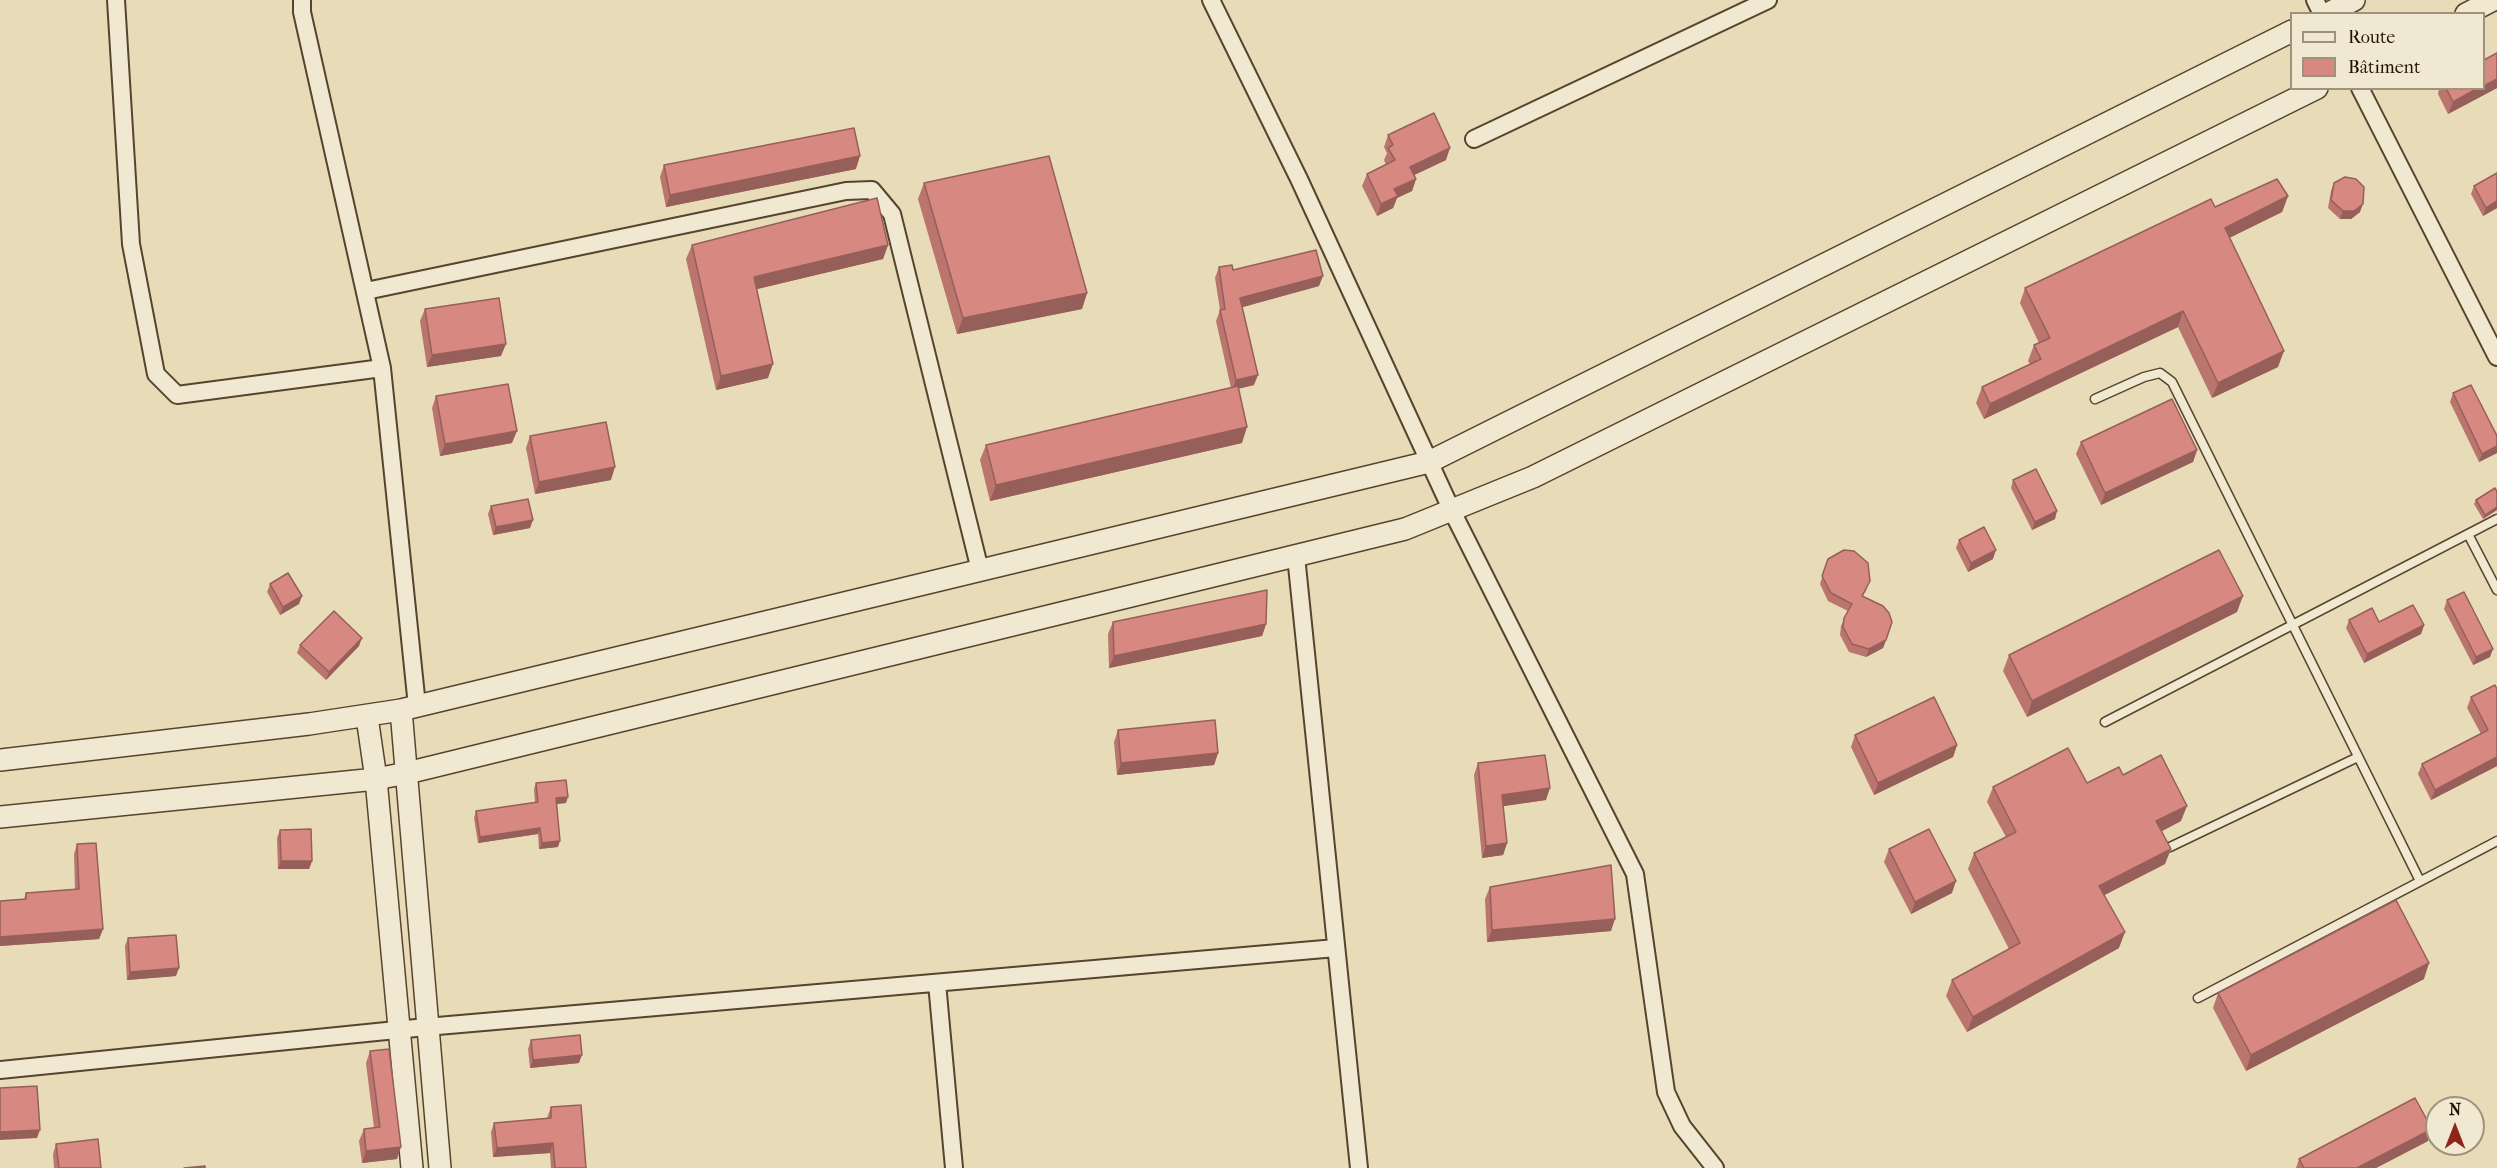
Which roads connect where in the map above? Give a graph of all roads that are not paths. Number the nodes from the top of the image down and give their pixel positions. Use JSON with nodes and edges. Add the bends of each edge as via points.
{"nodes":[{"id":1,"x":116,"y":0,"type":"edge"},
{"id":2,"x":302,"y":0,"type":"edge"},
{"id":3,"x":1211,"y":0,"type":"edge"},
{"id":4,"x":1768,"y":0,"type":"edge"},
{"id":5,"x":2354,"y":0,"type":"edge"},
{"id":6,"x":2493,"y":0,"type":"edge"},
{"id":7,"x":2331,"y":12,"type":"edge"},
{"id":8,"x":2470,"y":12,"type":"edge"},
{"id":9,"x":2290,"y":32,"type":"edge"},
{"id":10,"x":2313,"y":90,"type":"edge"},
{"id":11,"x":2361,"y":90,"type":"edge"},
{"id":12,"x":1474,"y":139,"type":"dead end"},
{"id":13,"x":366,"y":291,"type":"junction"},
{"id":14,"x":2497,"y":357,"type":"edge"},
{"id":15,"x":382,"y":368,"type":"junction"},
{"id":16,"x":2095,"y":399,"type":"dead end"},
{"id":17,"x":1429,"y":462,"type":"junction"},
{"id":18,"x":1451,"y":509,"type":"junction"},
{"id":19,"x":2497,"y":519,"type":"edge"},
{"id":20,"x":2468,"y":534,"type":"junction"},
{"id":21,"x":1296,"y":556,"type":"junction"},
{"id":22,"x":980,"y":570,"type":"junction"},
{"id":23,"x":2497,"y":590,"type":"edge"},
{"id":24,"x":2292,"y":625,"type":"junction"},
{"id":25,"x":409,"y":708,"type":"junction"},
{"id":26,"x":367,"y":717,"type":"junction"},
{"id":27,"x":2105,"y":722,"type":"dead end"},
{"id":28,"x":2358,"y":757,"type":"junction"},
{"id":29,"x":0,"y":760,"type":"edge"},
{"id":30,"x":407,"y":773,"type":"junction"},
{"id":31,"x":376,"y":779,"type":"junction"},
{"id":32,"x":0,"y":817,"type":"edge"},
{"id":33,"x":2497,"y":841,"type":"edge"},
{"id":34,"x":2170,"y":847,"type":"edge"},
{"id":35,"x":2420,"y":881,"type":"junction"},
{"id":36,"x":1336,"y":948,"type":"junction"},
{"id":37,"x":937,"y":983,"type":"junction"},
{"id":38,"x":2198,"y":998,"type":"dead end"},
{"id":39,"x":426,"y":1027,"type":"junction"},
{"id":40,"x":400,"y":1030,"type":"junction"},
{"id":41,"x":0,"y":1070,"type":"edge"},
{"id":42,"x":412,"y":1168,"type":"edge"},
{"id":43,"x":440,"y":1168,"type":"edge"},
{"id":44,"x":954,"y":1168,"type":"edge"},
{"id":45,"x":1359,"y":1168,"type":"edge"},
{"id":46,"x":1715,"y":1168,"type":"edge"}],
"edges":[{"from":1,"to":15,"type":"street","via":[[131,244],[156,374],[177,395]]},
{"from":2,"to":13,"type":"street"},
{"from":3,"to":17,"type":"street","via":[[1299,179]]},
{"from":4,"to":12,"type":"street"},
{"from":5,"to":7,"type":"street"},
{"from":6,"to":8,"type":"street"},
{"from":9,"to":17,"type":"street"},
{"from":10,"to":18,"type":"street","via":[[1533,477]]},
{"from":11,"to":14,"type":"street"},
{"from":13,"to":15,"type":"street"},
{"from":13,"to":22,"type":"street","via":[[835,193],[872,190],[892,214]]},
{"from":15,"to":25,"type":"street"},
{"from":16,"to":24,"type":"lane","via":[[2160,373],[2172,382]]},
{"from":17,"to":18,"type":"street"},
{"from":17,"to":22,"type":"street"},
{"from":18,"to":21,"type":"street","via":[[1405,529]]},
{"from":18,"to":46,"type":"street","via":[[1635,874],[1666,1092],[1682,1126]]},
{"from":19,"to":20,"type":"lane"},
{"from":20,"to":23,"type":"lane"},
{"from":20,"to":24,"type":"lane"},
{"from":21,"to":30,"type":"street"},
{"from":21,"to":36,"type":"street"},
{"from":22,"to":25,"type":"street"},
{"from":24,"to":27,"type":"lane"},
{"from":24,"to":28,"type":"lane"},
{"from":25,"to":26,"type":"street"},
{"from":25,"to":30,"type":"street"},
{"from":26,"to":29,"type":"street"},
{"from":26,"to":31,"type":"street"},
{"from":28,"to":34,"type":"lane"},
{"from":28,"to":35,"type":"lane"},
{"from":30,"to":31,"type":"street"},
{"from":30,"to":39,"type":"street"},
{"from":31,"to":32,"type":"street"},
{"from":31,"to":40,"type":"street"},
{"from":33,"to":35,"type":"lane"},
{"from":35,"to":38,"type":"lane"},
{"from":36,"to":37,"type":"street"},
{"from":36,"to":45,"type":"street"},
{"from":37,"to":39,"type":"street"},
{"from":37,"to":44,"type":"street"},
{"from":39,"to":40,"type":"street"},
{"from":39,"to":43,"type":"street"},
{"from":40,"to":41,"type":"street"},
{"from":40,"to":42,"type":"street"}]}
